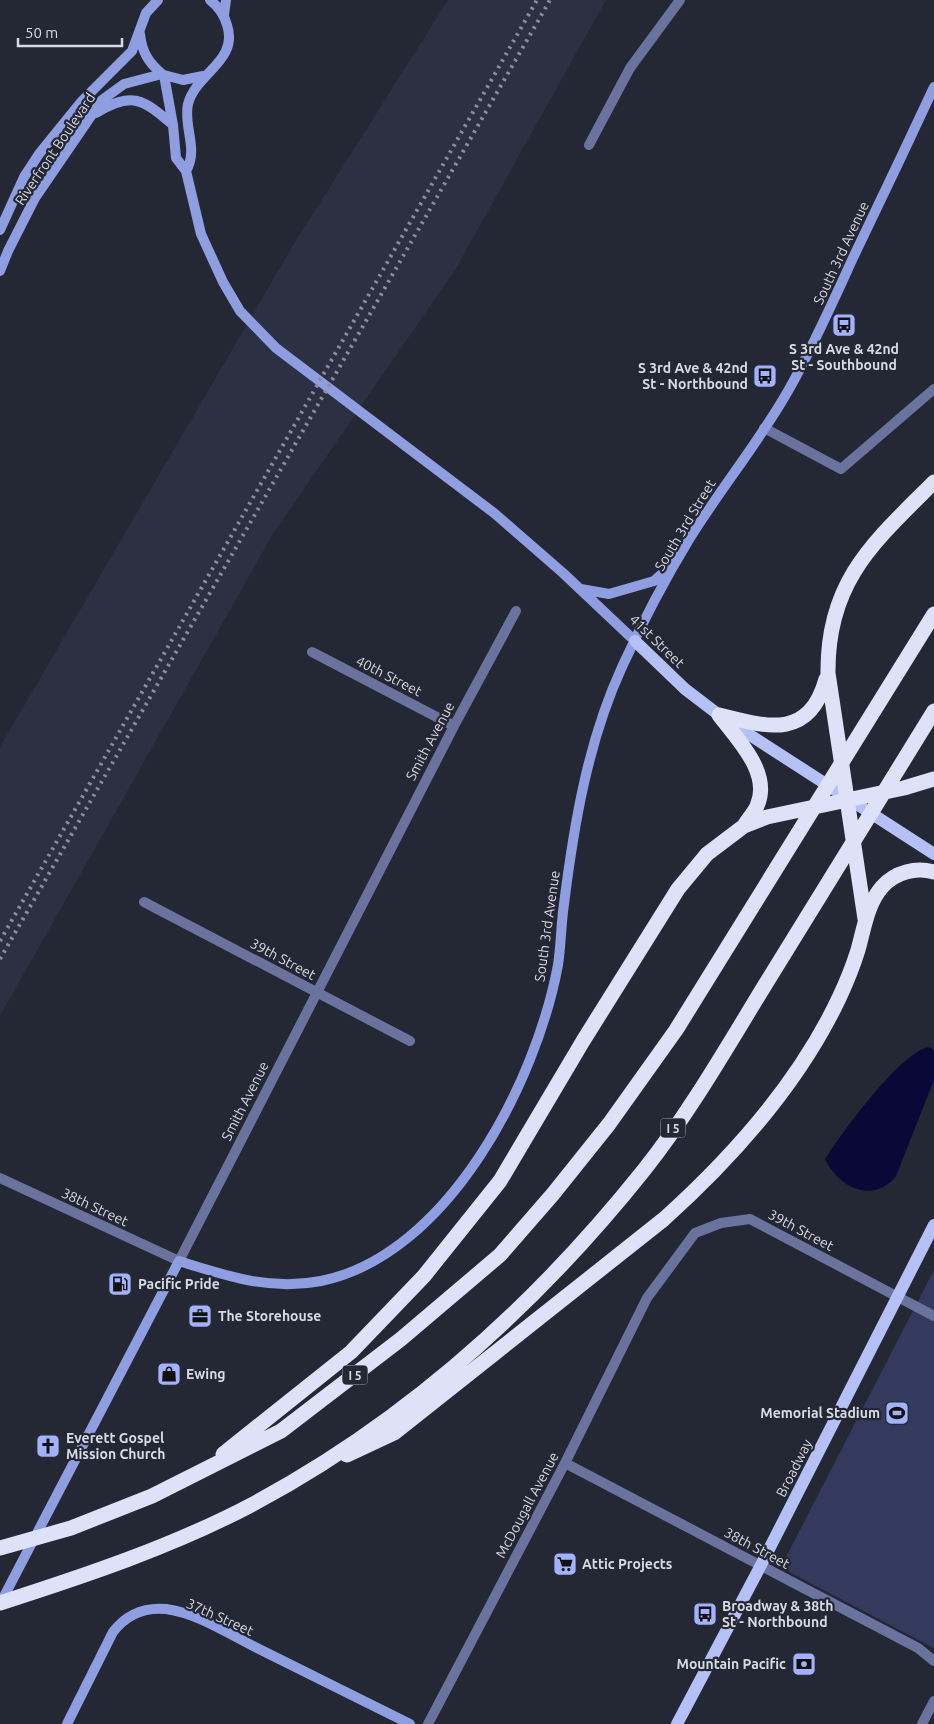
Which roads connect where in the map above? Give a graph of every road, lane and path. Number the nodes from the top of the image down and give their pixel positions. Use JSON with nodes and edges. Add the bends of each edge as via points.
{"nodes":[{"id":1,"x":158,"y":0,"type":"edge"},
{"id":2,"x":210,"y":0,"type":"edge"},
{"id":3,"x":226,"y":0,"type":"edge"},
{"id":4,"x":680,"y":0,"type":"edge"},
{"id":5,"x":224,"y":15,"type":"junction"},
{"id":6,"x":140,"y":30,"type":"junction"},
{"id":7,"x":163,"y":75,"type":"junction"},
{"id":8,"x":203,"y":76,"type":"junction"},
{"id":9,"x":934,"y":87,"type":"edge"},
{"id":10,"x":95,"y":113,"type":"junction"},
{"id":11,"x":173,"y":125,"type":"junction"},
{"id":12,"x":589,"y":145,"type":"dead end"},
{"id":13,"x":186,"y":171,"type":"junction"},
{"id":14,"x":0,"y":230,"type":"edge"},
{"id":15,"x":0,"y":271,"type":"edge"},
{"id":16,"x":934,"y":389,"type":"edge"},
{"id":17,"x":764,"y":428,"type":"junction"},
{"id":18,"x":934,"y":482,"type":"edge"},
{"id":19,"x":679,"y":559,"type":"junction"},
{"id":20,"x":580,"y":589,"type":"junction"},
{"id":21,"x":516,"y":611,"type":"dead end"},
{"id":22,"x":934,"y":614,"type":"edge"},
{"id":23,"x":635,"y":641,"type":"junction"},
{"id":24,"x":312,"y":652,"type":"dead end"},
{"id":25,"x":828,"y":673,"type":"junction"},
{"id":26,"x":934,"y":711,"type":"edge"},
{"id":27,"x":719,"y":715,"type":"junction"},
{"id":28,"x":454,"y":726,"type":"junction"},
{"id":29,"x":931,"y":780,"type":"edge"},
{"id":30,"x":848,"y":799,"type":"junction"},
{"id":31,"x":744,"y":826,"type":"junction"},
{"id":32,"x":934,"y":854,"type":"edge"},
{"id":33,"x":934,"y":872,"type":"edge"},
{"id":34,"x":144,"y":902,"type":"dead end"},
{"id":35,"x":865,"y":921,"type":"junction"},
{"id":36,"x":316,"y":992,"type":"junction"},
{"id":37,"x":410,"y":1041,"type":"dead end"},
{"id":38,"x":0,"y":1178,"type":"edge"},
{"id":39,"x":934,"y":1224,"type":"edge"},
{"id":40,"x":179,"y":1261,"type":"junction"},
{"id":41,"x":897,"y":1297,"type":"junction"},
{"id":42,"x":647,"y":1298,"type":"joint"},
{"id":43,"x":934,"y":1316,"type":"edge"},
{"id":44,"x":564,"y":1463,"type":"junction"},
{"id":45,"x":320,"y":1466,"type":"junction"},
{"id":46,"x":197,"y":1476,"type":"junction"},
{"id":47,"x":0,"y":1548,"type":"edge"},
{"id":48,"x":761,"y":1566,"type":"junction"},
{"id":49,"x":0,"y":1604,"type":"edge"},
{"id":50,"x":934,"y":1661,"type":"edge"},
{"id":51,"x":934,"y":1701,"type":"edge"},
{"id":52,"x":67,"y":1724,"type":"edge"},
{"id":53,"x":410,"y":1724,"type":"edge"},
{"id":54,"x":428,"y":1724,"type":"edge"},
{"id":55,"x":676,"y":1724,"type":"edge"},
{"id":56,"x":922,"y":1724,"type":"edge"}],
"edges":[{"from":1,"to":6,"type":"street","name":"Riverfront Boulevard","via":[[146,13]]},
{"from":2,"to":5,"type":"street"},
{"from":3,"to":5,"type":"street"},
{"from":4,"to":12,"type":"street","via":[[630,68]]},
{"from":5,"to":8,"type":"street","via":[[228,28],[226,50],[215,68]]},
{"from":6,"to":7,"type":"street","via":[[141,48],[150,64]]},
{"from":6,"to":14,"type":"street","name":"Riverfront Boulevard","via":[[132,52],[82,101],[39,154],[24,176]]},
{"from":7,"to":8,"type":"street","via":[[184,80]]},
{"from":7,"to":10,"type":"street","name":"Riverfront Boulevard","via":[[124,84],[102,100]]},
{"from":7,"to":11,"type":"street"},
{"from":8,"to":13,"type":"street","via":[[186,113],[192,144],[191,162]]},
{"from":9,"to":17,"type":"street","name":"South 3rd Avenue","via":[[812,346]]},
{"from":10,"to":11,"type":"street","via":[[115,102],[130,100],[156,109]]},
{"from":10,"to":15,"type":"street","name":"Riverfront Boulevard","via":[[35,198]]},
{"from":11,"to":13,"type":"street","via":[[176,158]]},
{"from":13,"to":20,"type":"street","name":"41st Street","via":[[201,234],[240,311],[276,348],[494,513]]},
{"from":16,"to":17,"type":"street","via":[[841,469]]},
{"from":17,"to":19,"type":"street","name":"South 3rd Street"},
{"from":18,"to":25,"type":"highway","via":[[872,545],[846,584],[833,619]]},
{"from":19,"to":20,"type":"street","via":[[654,581],[626,590],[609,594]]},
{"from":19,"to":23,"type":"street","name":"South 3rd Street"},
{"from":20,"to":23,"type":"street","name":"41st Street"},
{"from":21,"to":28,"type":"street","name":"Smith Avenue"},
{"from":22,"to":46,"type":"highway","number":"I 5","via":[[676,1030],[609,1124],[553,1194],[500,1254],[401,1339],[281,1431]]},
{"from":23,"to":27,"type":"main road","name":"41st Street"},
{"from":23,"to":40,"type":"street","name":"South 3rd Avenue","via":[[593,746],[578,813],[558,965],[529,1065],[488,1143],[451,1195],[417,1231],[386,1255],[356,1271],[320,1281],[281,1284],[244,1281]]},
{"from":24,"to":28,"type":"street","name":"40th Street"},
{"from":25,"to":27,"type":"highway","via":[[819,700],[794,723],[767,726]]},
{"from":25,"to":30,"type":"highway"},
{"from":26,"to":45,"type":"highway","number":"I 5","via":[[700,1089],[645,1168],[541,1288],[486,1339],[408,1405]]},
{"from":27,"to":30,"type":"main road","name":"41st Street"},
{"from":27,"to":31,"type":"highway","via":[[740,742],[759,777],[761,793]]},
{"from":28,"to":36,"type":"street","name":"Smith Avenue"},
{"from":29,"to":30,"type":"highway"},
{"from":30,"to":31,"type":"highway","via":[[767,817]]},
{"from":30,"to":32,"type":"main road","name":"41st Street"},
{"from":30,"to":35,"type":"highway"},
{"from":31,"to":46,"type":"highway","via":[[707,854],[678,888],[500,1181],[424,1276],[351,1352]]},
{"from":33,"to":35,"type":"highway","via":[[903,872],[889,880],[881,888]]},
{"from":34,"to":36,"type":"street","name":"39th Street"},
{"from":35,"to":45,"type":"highway","via":[[840,996],[794,1075],[766,1113],[695,1191],[394,1433]]},
{"from":36,"to":37,"type":"street","name":"39th Street"},
{"from":36,"to":40,"type":"street","name":"Smith Avenue"},
{"from":38,"to":40,"type":"street","name":"38th Street"},
{"from":39,"to":41,"type":"main road","name":"Broadway"},
{"from":40,"to":49,"type":"street","name":"Smith Avenue"},
{"from":41,"to":42,"type":"street","name":"39th Street","via":[[750,1219],[720,1223],[695,1233]]},
{"from":41,"to":43,"type":"street","name":"39th Street"},
{"from":41,"to":48,"type":"main road","name":"Broadway"},
{"from":42,"to":44,"type":"street","name":"McDougall Avenue"},
{"from":44,"to":48,"type":"street","name":"38th Street"},
{"from":44,"to":54,"type":"street","name":"McDougall Avenue"},
{"from":45,"to":49,"type":"highway","number":"I 5","via":[[244,1508],[156,1549]]},
{"from":46,"to":47,"type":"highway","number":"I 5","via":[[71,1528]]},
{"from":48,"to":50,"type":"street","name":"38th Street","via":[[918,1648]]},
{"from":48,"to":55,"type":"main road","name":"Broadway"},
{"from":51,"to":56,"type":"street"},
{"from":52,"to":53,"type":"street","name":"37th Street","via":[[121,1621],[135,1612],[152,1609],[167,1610],[206,1623]]}]}
